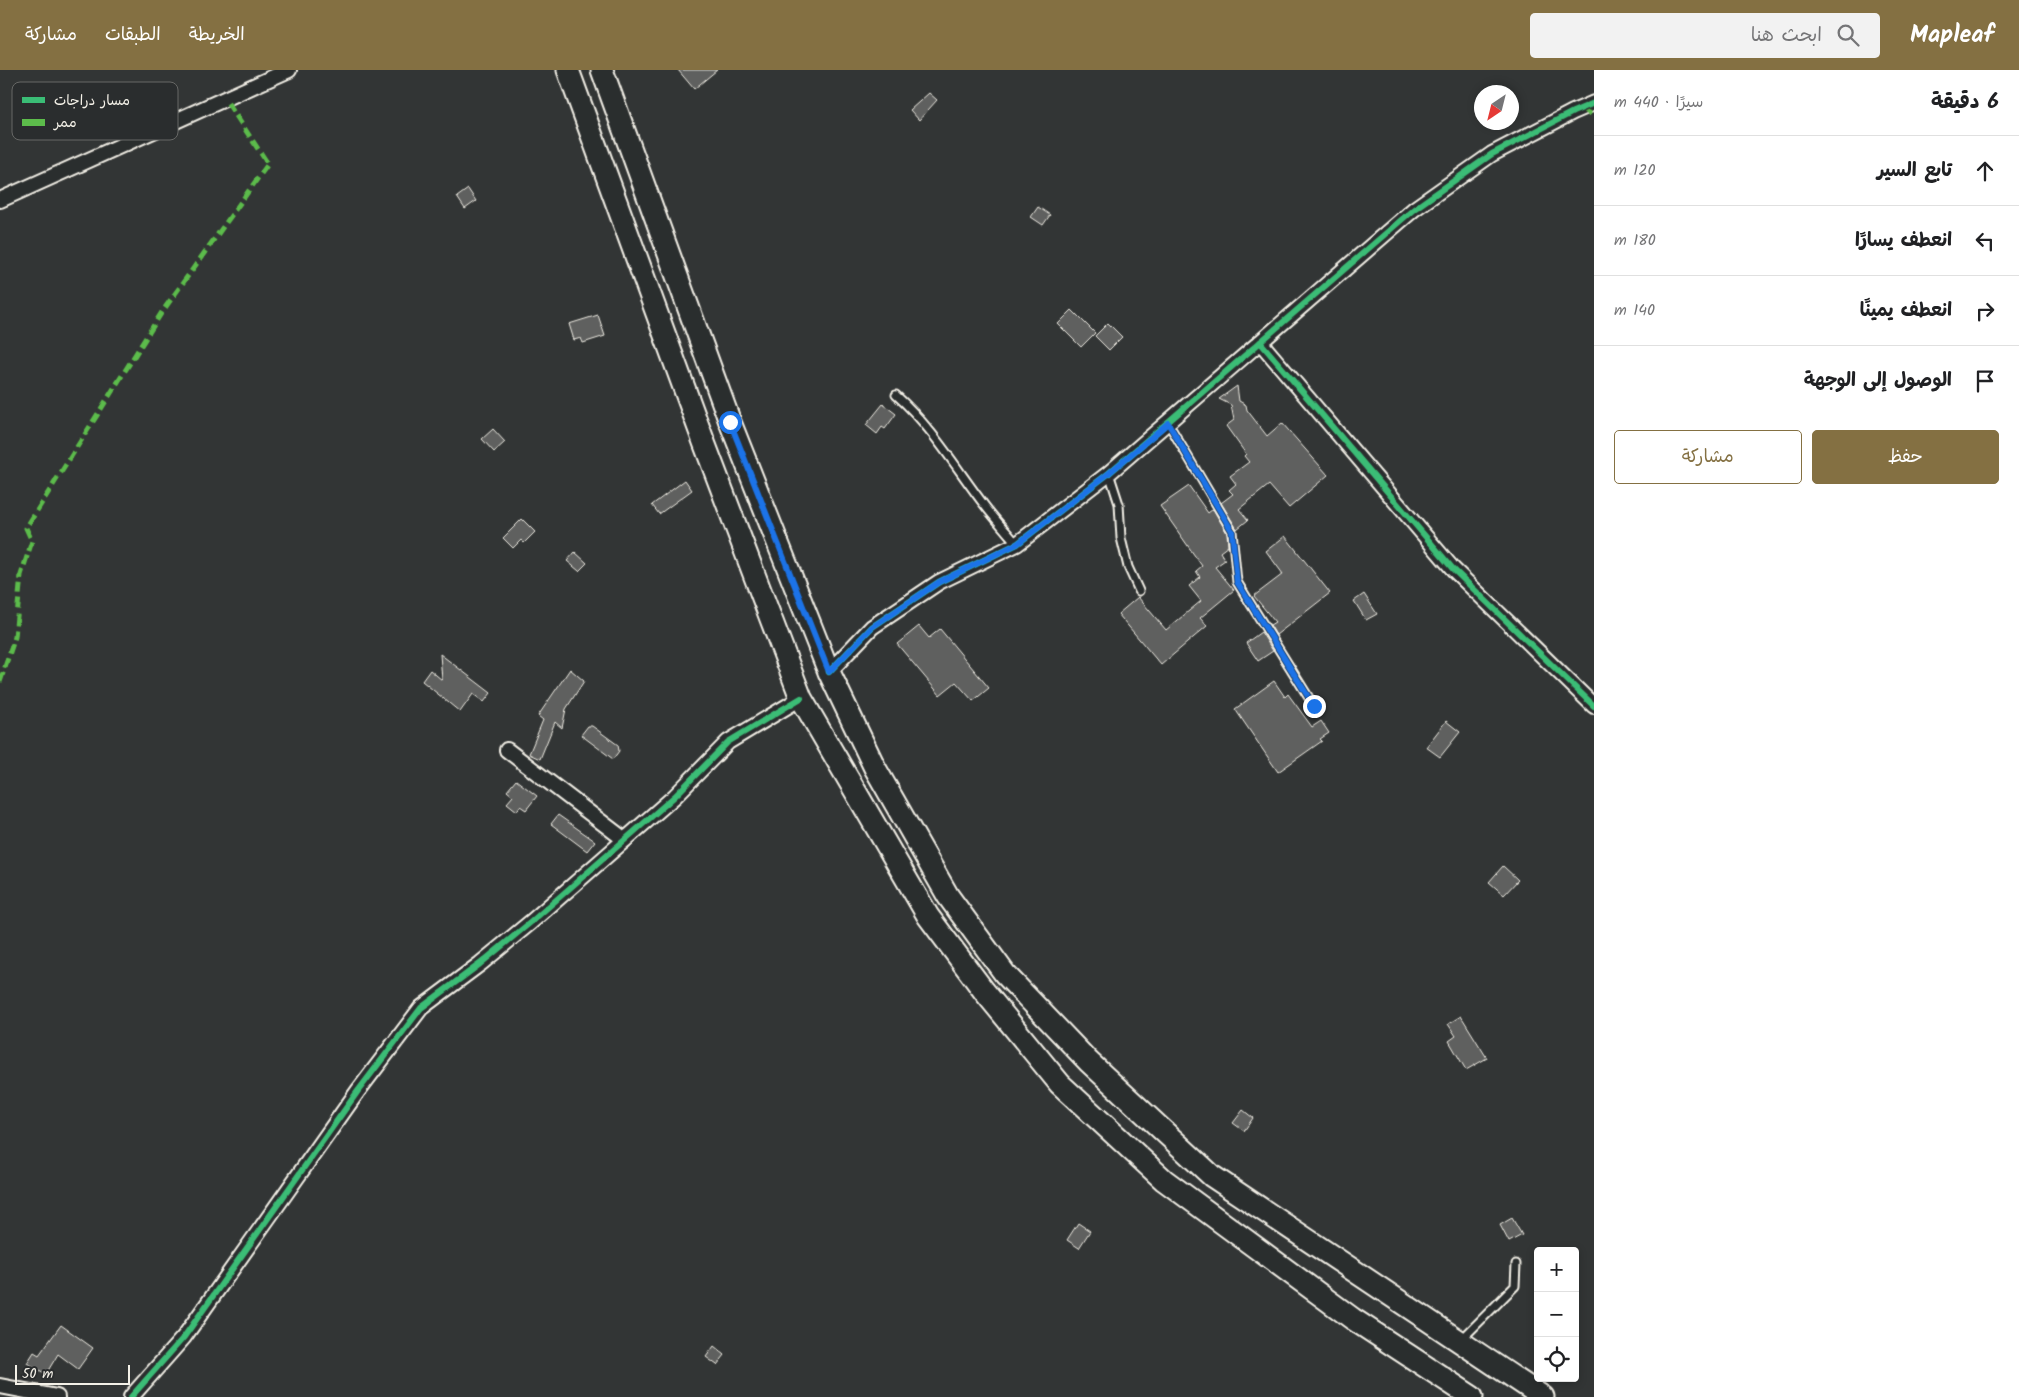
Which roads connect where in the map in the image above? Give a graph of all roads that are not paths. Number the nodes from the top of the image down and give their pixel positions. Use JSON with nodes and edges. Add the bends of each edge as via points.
{"nodes":[{"id":1,"x":289,"y":70,"type":"edge"},
{"id":2,"x":568,"y":70,"type":"edge"},
{"id":3,"x":602,"y":70,"type":"edge"},
{"id":4,"x":1594,"y":103,"type":"edge"},
{"id":5,"x":178,"y":120,"type":"edge"},
{"id":6,"x":133,"y":140,"type":"edge"},
{"id":7,"x":0,"y":200,"type":"edge"},
{"id":8,"x":1260,"y":342,"type":"junction"},
{"id":9,"x":896,"y":395,"type":"dead end"},
{"id":10,"x":1168,"y":423,"type":"junction"},
{"id":11,"x":1109,"y":473,"type":"junction"},
{"id":12,"x":1017,"y":544,"type":"junction"},
{"id":13,"x":1139,"y":591,"type":"dead end"},
{"id":14,"x":829,"y":672,"type":"junction"},
{"id":15,"x":801,"y":698,"type":"junction"},
{"id":16,"x":1314,"y":706,"type":"dead end"},
{"id":17,"x":1594,"y":706,"type":"edge"},
{"id":18,"x":507,"y":750,"type":"dead end"},
{"id":19,"x":625,"y":840,"type":"junction"},
{"id":20,"x":1516,"y":1264,"type":"dead end"},
{"id":21,"x":1460,"y":1342,"type":"junction"},
{"id":22,"x":0,"y":1386,"type":"edge"},
{"id":23,"x":57,"y":1397,"type":"edge"},
{"id":24,"x":132,"y":1397,"type":"edge"},
{"id":25,"x":1472,"y":1397,"type":"edge"},
{"id":26,"x":1543,"y":1397,"type":"edge"}],
"edges":[{"from":1,"to":5,"type":"street"},
{"from":2,"to":15,"type":"main road"},
{"from":3,"to":14,"type":"main road","via":[[730,422]]},
{"from":4,"to":8,"type":"street","via":[[1492,154],[1414,209]]},
{"from":6,"to":7,"type":"street"},
{"from":8,"to":10,"type":"street"},
{"from":8,"to":17,"type":"street","via":[[1453,569]]},
{"from":9,"to":12,"type":"lane","via":[[916,412]]},
{"from":10,"to":11,"type":"street"},
{"from":10,"to":16,"type":"lane","via":[[1232,531],[1237,582]]},
{"from":11,"to":12,"type":"street"},
{"from":11,"to":13,"type":"lane","via":[[1119,504],[1121,538],[1128,567]]},
{"from":12,"to":14,"type":"street","via":[[939,582],[872,627]]},
{"from":14,"to":21,"type":"main road","via":[[875,768],[948,896],[1005,974],[1089,1062],[1212,1176]]},
{"from":15,"to":19,"type":"street","via":[[728,742],[675,796]]},
{"from":15,"to":25,"type":"main road","via":[[928,916],[1060,1084],[1164,1180],[1353,1319]]},
{"from":18,"to":19,"type":"street"},
{"from":19,"to":24,"type":"street","via":[[480,964],[421,1008],[358,1091],[184,1337]]},
{"from":20,"to":21,"type":"lane","via":[[1515,1286]]},
{"from":21,"to":26,"type":"main road"},
{"from":22,"to":23,"type":"street"}]}
